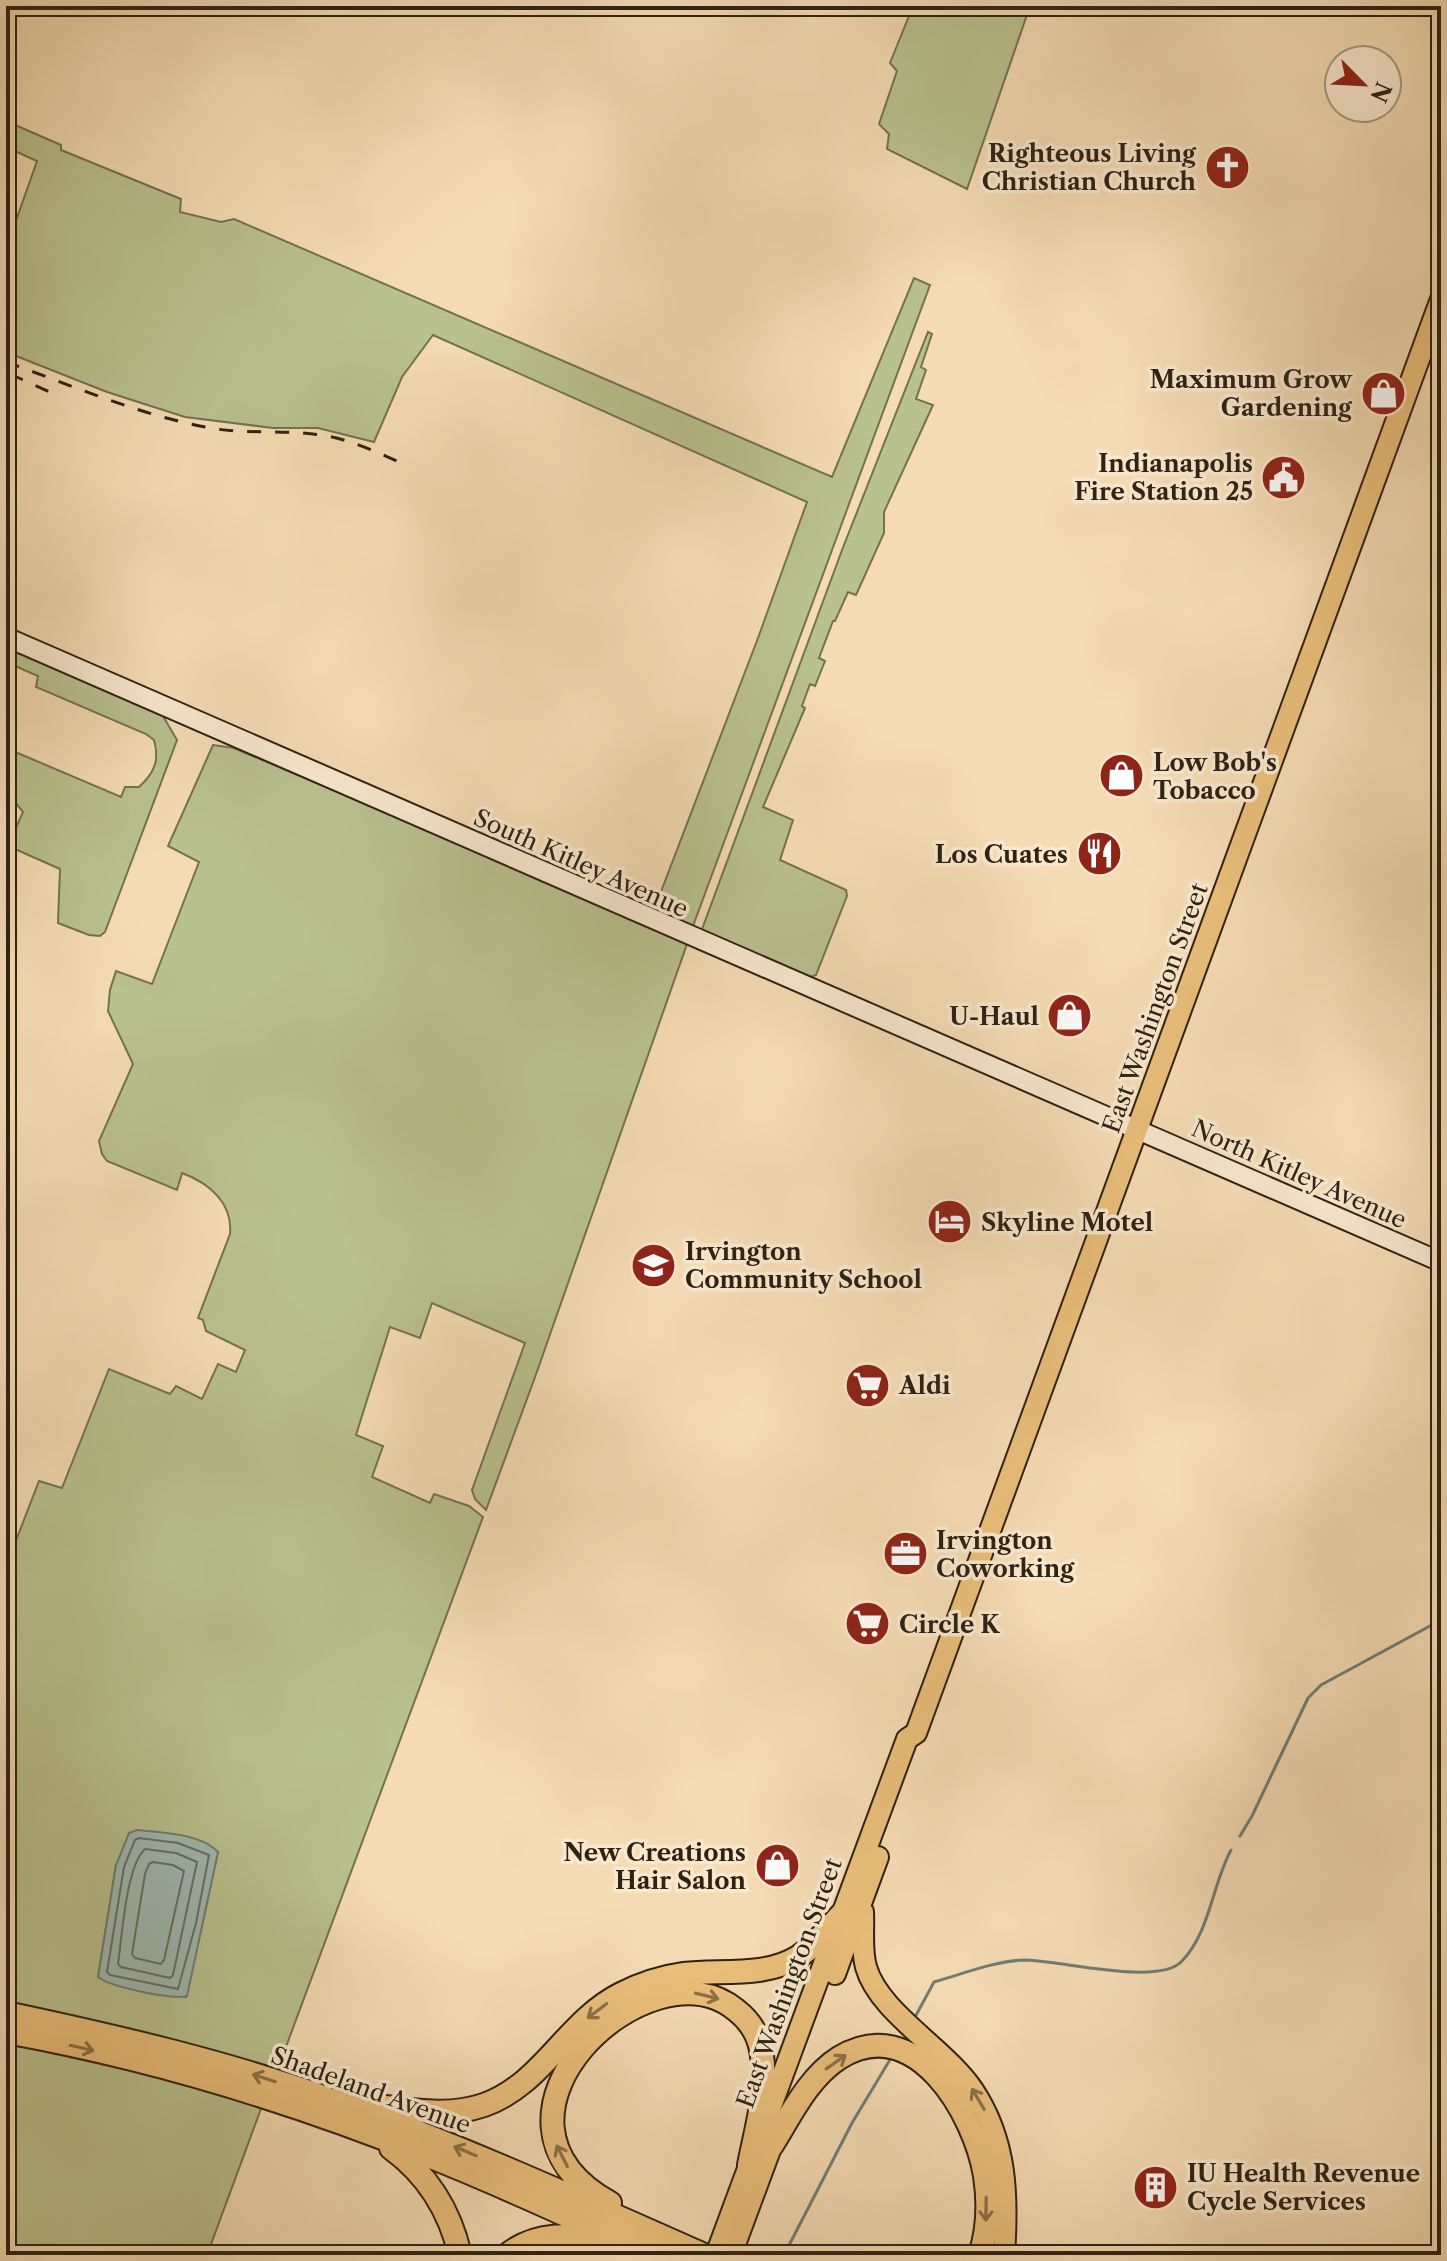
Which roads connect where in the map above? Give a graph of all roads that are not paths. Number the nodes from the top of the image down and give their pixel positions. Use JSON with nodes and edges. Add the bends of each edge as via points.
{"nodes":[{"id":1,"x":1441,"y":299,"type":"edge"},
{"id":2,"x":6,"y":637,"type":"edge"},
{"id":3,"x":1138,"y":1130,"type":"junction"},
{"id":4,"x":1441,"y":1262,"type":"edge"},
{"id":5,"x":916,"y":1733,"type":"junction"},
{"id":6,"x":863,"y":1897,"type":"junction"},
{"id":7,"x":842,"y":1914,"type":"junction"},
{"id":8,"x":6,"y":2013,"type":"edge"},
{"id":9,"x":6,"y":2032,"type":"edge"},
{"id":10,"x":338,"y":2102,"type":"junction"},
{"id":11,"x":363,"y":2131,"type":"junction"},
{"id":12,"x":772,"y":2145,"type":"junction"},
{"id":13,"x":749,"y":2165,"type":"junction"},
{"id":14,"x":660,"y":2246,"type":"edge"},
{"id":15,"x":727,"y":2247,"type":"edge"},
{"id":16,"x":460,"y":2255,"type":"edge"},
{"id":17,"x":507,"y":2255,"type":"edge"},
{"id":18,"x":646,"y":2255,"type":"edge"},
{"id":19,"x":704,"y":2255,"type":"edge"},
{"id":20,"x":980,"y":2255,"type":"edge"},
{"id":21,"x":1004,"y":2255,"type":"edge"}],
"edges":[{"from":1,"to":3,"type":"main road","name":"East Washington Street"},
{"from":2,"to":3,"type":"street","name":"South Kitley Avenue"},
{"from":3,"to":4,"type":"street","name":"North Kitley Avenue"},
{"from":3,"to":5,"type":"main road","name":"East Washington Street"},
{"from":5,"to":6,"type":"main road","name":"East Washington Street","via":[[919,1743]]},
{"from":5,"to":7,"type":"main road","name":"East Washington Street","via":[[907,1739]]},
{"from":6,"to":12,"type":"main road","name":"East Washington Street"},
{"from":21,"to":6,"type":"main road","one_way":true,"via":[[1007,2192],[995,2133],[960,2072],[873,1984],[864,1953]]},
{"from":7,"to":10,"type":"highway","one_way":true,"via":[[800,1956],[783,1964],[669,1976],[617,1996],[522,2084],[486,2104],[431,2111]]},
{"from":7,"to":13,"type":"main road","name":"East Washington Street"},
{"from":10,"to":8,"type":"highway","name":"Shadeland Avenue","one_way":true,"via":[[175,2052]]},
{"from":9,"to":11,"type":"highway","name":"Shadeland Avenue","one_way":true,"via":[[166,2069]]},
{"from":14,"to":10,"type":"highway","name":"Shadeland Avenue","one_way":true,"via":[[450,2145]]},
{"from":11,"to":14,"type":"highway","name":"Shadeland Avenue"},
{"from":11,"to":16,"type":"highway","via":[[403,2157],[429,2184],[451,2222]]},
{"from":12,"to":15,"type":"main road","name":"East Washington Street"},
{"from":12,"to":20,"type":"highway","one_way":true,"via":[[815,2080],[841,2057],[879,2047],[911,2055],[946,2086],[976,2140],[987,2197]]},
{"from":14,"to":13,"type":"highway","one_way":true,"via":[[590,2190],[557,2147],[552,2118],[559,2083],[600,2030],[639,2006],[678,1993],[708,1995],[738,2012],[759,2040],[763,2064]]},
{"from":13,"to":15,"type":"main road","name":"East Washington Street"},
{"from":14,"to":19,"type":"highway","name":"Shadeland Avenue"},
{"from":17,"to":18,"type":"highway","via":[[550,2236],[588,2239]]}]}
